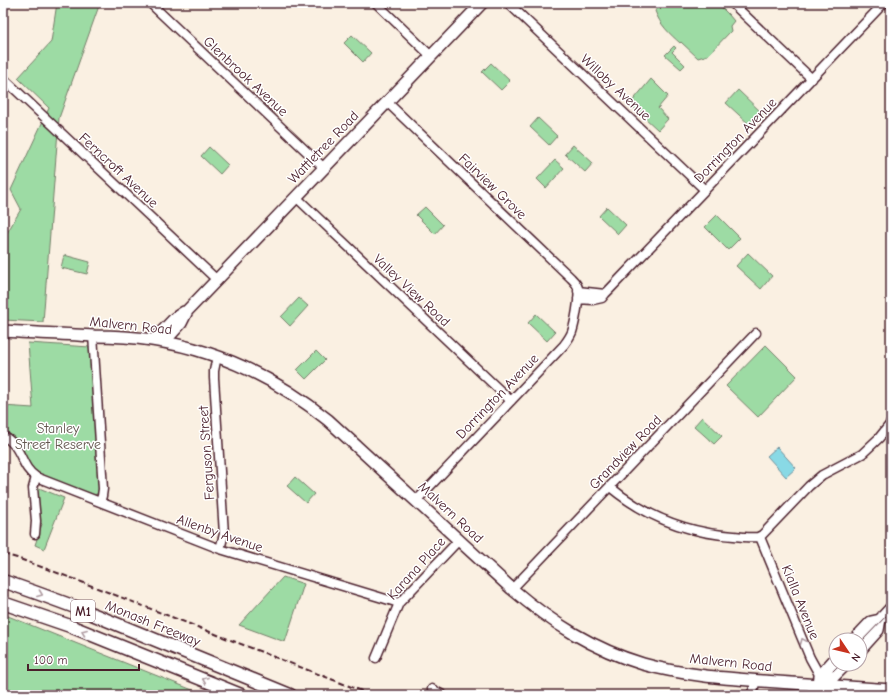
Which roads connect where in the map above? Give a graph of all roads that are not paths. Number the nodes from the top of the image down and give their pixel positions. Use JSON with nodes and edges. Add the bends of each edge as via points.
{"nodes":[{"id":1,"x":150,"y":3,"type":"edge"},
{"id":2,"x":376,"y":3,"type":"edge"},
{"id":3,"x":482,"y":3,"type":"edge"},
{"id":4,"x":508,"y":3,"type":"edge"},
{"id":5,"x":732,"y":3,"type":"edge"},
{"id":6,"x":884,"y":3,"type":"edge"},
{"id":7,"x":432,"y":56,"type":"junction"},
{"id":8,"x":3,"y":78,"type":"edge"},
{"id":9,"x":812,"y":79,"type":"junction"},
{"id":10,"x":387,"y":102,"type":"junction"},
{"id":11,"x":324,"y":168,"type":"junction"},
{"id":12,"x":705,"y":190,"type":"junction"},
{"id":13,"x":296,"y":197,"type":"junction"},
{"id":14,"x":217,"y":280,"type":"junction"},
{"id":15,"x":578,"y":291,"type":"junction"},
{"id":16,"x":605,"y":294,"type":"junction"},
{"id":17,"x":578,"y":300,"type":"junction"},
{"id":18,"x":3,"y":331,"type":"edge"},
{"id":19,"x":756,"y":333,"type":"dead end"},
{"id":20,"x":93,"y":335,"type":"junction"},
{"id":21,"x":159,"y":341,"type":"junction"},
{"id":22,"x":217,"y":356,"type":"junction"},
{"id":23,"x":511,"y":401,"type":"junction"},
{"id":24,"x":891,"y":423,"type":"edge"},
{"id":25,"x":3,"y":436,"type":"edge"},
{"id":26,"x":36,"y":477,"type":"junction"},
{"id":27,"x":610,"y":487,"type":"junction"},
{"id":28,"x":416,"y":501,"type":"junction"},
{"id":29,"x":100,"y":502,"type":"junction"},
{"id":30,"x":35,"y":534,"type":"dead end"},
{"id":31,"x":760,"y":537,"type":"junction"},
{"id":32,"x":459,"y":540,"type":"junction"},
{"id":33,"x":220,"y":549,"type":"junction"},
{"id":34,"x":3,"y":581,"type":"edge"},
{"id":35,"x":512,"y":589,"type":"junction"},
{"id":36,"x":3,"y":603,"type":"edge"},
{"id":37,"x":399,"y":603,"type":"junction"},
{"id":38,"x":891,"y":608,"type":"edge"},
{"id":39,"x":880,"y":620,"type":"junction"},
{"id":40,"x":862,"y":632,"type":"edge"},
{"id":41,"x":868,"y":641,"type":"edge"},
{"id":42,"x":376,"y":658,"type":"dead end"},
{"id":43,"x":828,"y":668,"type":"edge"},
{"id":44,"x":838,"y":672,"type":"edge"},
{"id":45,"x":756,"y":680,"type":"junction"},
{"id":46,"x":819,"y":680,"type":"junction"},
{"id":47,"x":432,"y":689,"type":"dead end"},
{"id":48,"x":891,"y":690,"type":"edge"},
{"id":49,"x":241,"y":695,"type":"edge"},
{"id":50,"x":290,"y":695,"type":"edge"},
{"id":51,"x":443,"y":695,"type":"edge"},
{"id":52,"x":750,"y":695,"type":"edge"},
{"id":53,"x":811,"y":695,"type":"edge"}],
"edges":[{"from":1,"to":11,"type":"street","name":"Glenbrook Avenue"},
{"from":2,"to":7,"type":"street"},
{"from":3,"to":7,"type":"main road","name":"Wattletree Road"},
{"from":4,"to":12,"type":"street","name":"Willoby Avenue"},
{"from":5,"to":9,"type":"street"},
{"from":6,"to":9,"type":"street","name":"Dorrington Avenue"},
{"from":7,"to":10,"type":"main road","name":"Wattletree Road"},
{"from":8,"to":14,"type":"street","name":"Ferncroft Avenue"},
{"from":9,"to":12,"type":"street","name":"Dorrington Avenue"},
{"from":10,"to":11,"type":"main road","name":"Wattletree Road"},
{"from":10,"to":15,"type":"street","name":"Fairview Grove","via":[[571,278]]},
{"from":11,"to":13,"type":"main road","name":"Wattletree Road"},
{"from":12,"to":16,"type":"street","name":"Dorrington Avenue"},
{"from":13,"to":14,"type":"main road","name":"Wattletree Road"},
{"from":13,"to":23,"type":"street","name":"Valley View Road"},
{"from":14,"to":21,"type":"main road","name":"Wattletree Road","via":[[187,311],[180,323]]},
{"from":15,"to":16,"type":"street"},
{"from":15,"to":17,"type":"street","name":"Dorrington Avenue"},
{"from":16,"to":17,"type":"street","name":"Dorrington Avenue","via":[[599,300]]},
{"from":17,"to":23,"type":"street","name":"Dorrington Avenue","via":[[569,338]]},
{"from":18,"to":20,"type":"main road","name":"Malvern Road"},
{"from":19,"to":27,"type":"street","name":"Grandview Road"},
{"from":20,"to":21,"type":"main road","name":"Malvern Road"},
{"from":20,"to":29,"type":"street","via":[[103,489]]},
{"from":21,"to":22,"type":"main road","name":"Malvern Road"},
{"from":22,"to":28,"type":"main road","name":"Malvern Road","via":[[266,377],[308,404]]},
{"from":22,"to":33,"type":"street","name":"Ferguson Street","via":[[214,378],[224,534]]},
{"from":23,"to":28,"type":"street","name":"Dorrington Avenue"},
{"from":24,"to":31,"type":"street","via":[[862,454],[812,483]]},
{"from":25,"to":26,"type":"street","via":[[14,444],[30,472]]},
{"from":26,"to":29,"type":"street","name":"Allenby Avenue"},
{"from":26,"to":30,"type":"street","via":[[33,488]]},
{"from":27,"to":31,"type":"street","via":[[641,509],[682,527],[723,536]]},
{"from":27,"to":35,"type":"street","name":"Grandview Road"},
{"from":28,"to":32,"type":"main road","name":"Malvern Road"},
{"from":29,"to":33,"type":"street","name":"Allenby Avenue"},
{"from":46,"to":31,"type":"street","name":"Kialla Avenue","one_way":true},
{"from":32,"to":35,"type":"main road","name":"Malvern Road"},
{"from":32,"to":37,"type":"street","name":"Karana Place"},
{"from":33,"to":37,"type":"street","name":"Allenby Avenue"},
{"from":34,"to":50,"type":"highway","name":"Monash Freeway","number":"M1","one_way":true,"via":[[75,607]]},
{"from":35,"to":45,"type":"main road","name":"Malvern Road","via":[[562,627],[625,658],[674,671]]},
{"from":49,"to":36,"type":"highway","number":"M1","one_way":true,"via":[[70,626]]},
{"from":37,"to":42,"type":"street","name":"Karana Place"},
{"from":38,"to":39,"type":"main road"},
{"from":39,"to":40,"type":"main road","via":[[871,622]]},
{"from":39,"to":41,"type":"main road","via":[[878,630]]},
{"from":43,"to":46,"type":"main road"},
{"from":44,"to":46,"type":"main road","via":[[830,680]]},
{"from":45,"to":46,"type":"main road","name":"Malvern Road"},
{"from":45,"to":52,"type":"street"},
{"from":46,"to":48,"type":"main road","name":"Malvern Road"},
{"from":46,"to":53,"type":"main road"},
{"from":47,"to":51,"type":"street"}]}
